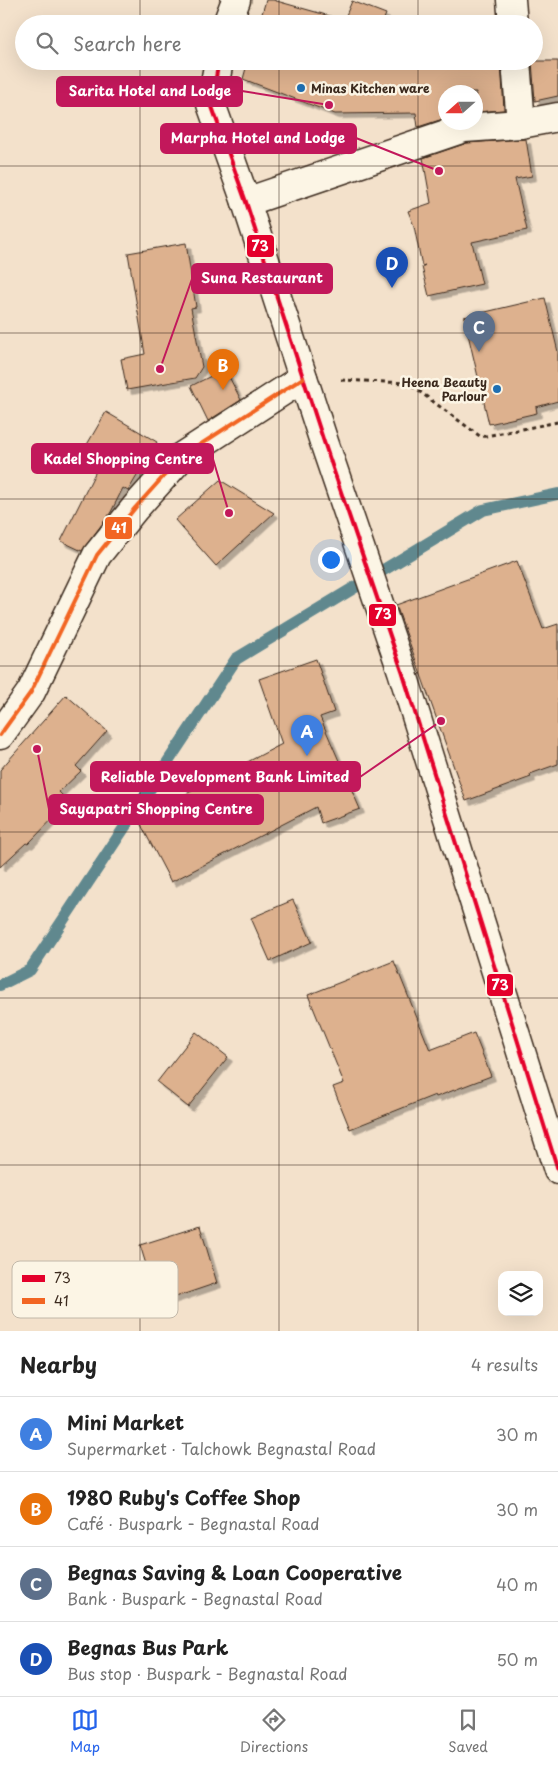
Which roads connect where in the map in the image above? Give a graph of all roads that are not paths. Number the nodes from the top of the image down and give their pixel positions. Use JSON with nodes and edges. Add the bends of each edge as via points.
{"nodes":[{"id":1,"x":236,"y":0,"type":"edge"},
{"id":2,"x":511,"y":0,"type":"edge"},
{"id":3,"x":230,"y":15,"type":"edge"},
{"id":4,"x":512,"y":15,"type":"edge"},
{"id":5,"x":218,"y":70,"type":"edge"},
{"id":6,"x":517,"y":70,"type":"edge"},
{"id":7,"x":558,"y":117,"type":"edge"},
{"id":8,"x":521,"y":124,"type":"junction"},
{"id":9,"x":246,"y":202,"type":"junction"},
{"id":10,"x":303,"y":378,"type":"junction"},
{"id":11,"x":0,"y":735,"type":"edge"},
{"id":12,"x":558,"y":1170,"type":"edge"}],
"edges":[{"from":1,"to":3,"type":"main road"},
{"from":2,"to":4,"type":"main road"},
{"from":5,"to":9,"type":"main road","via":[[211,104]]},
{"from":6,"to":8,"type":"main road"},
{"from":7,"to":8,"type":"main road"},
{"from":8,"to":9,"type":"main road","via":[[464,128]]},
{"from":9,"to":10,"type":"main road"},
{"from":10,"to":11,"type":"main road","via":[[182,457],[135,508],[97,555],[31,692]]},
{"from":10,"to":12,"type":"main road","via":[[402,670]]}]}
